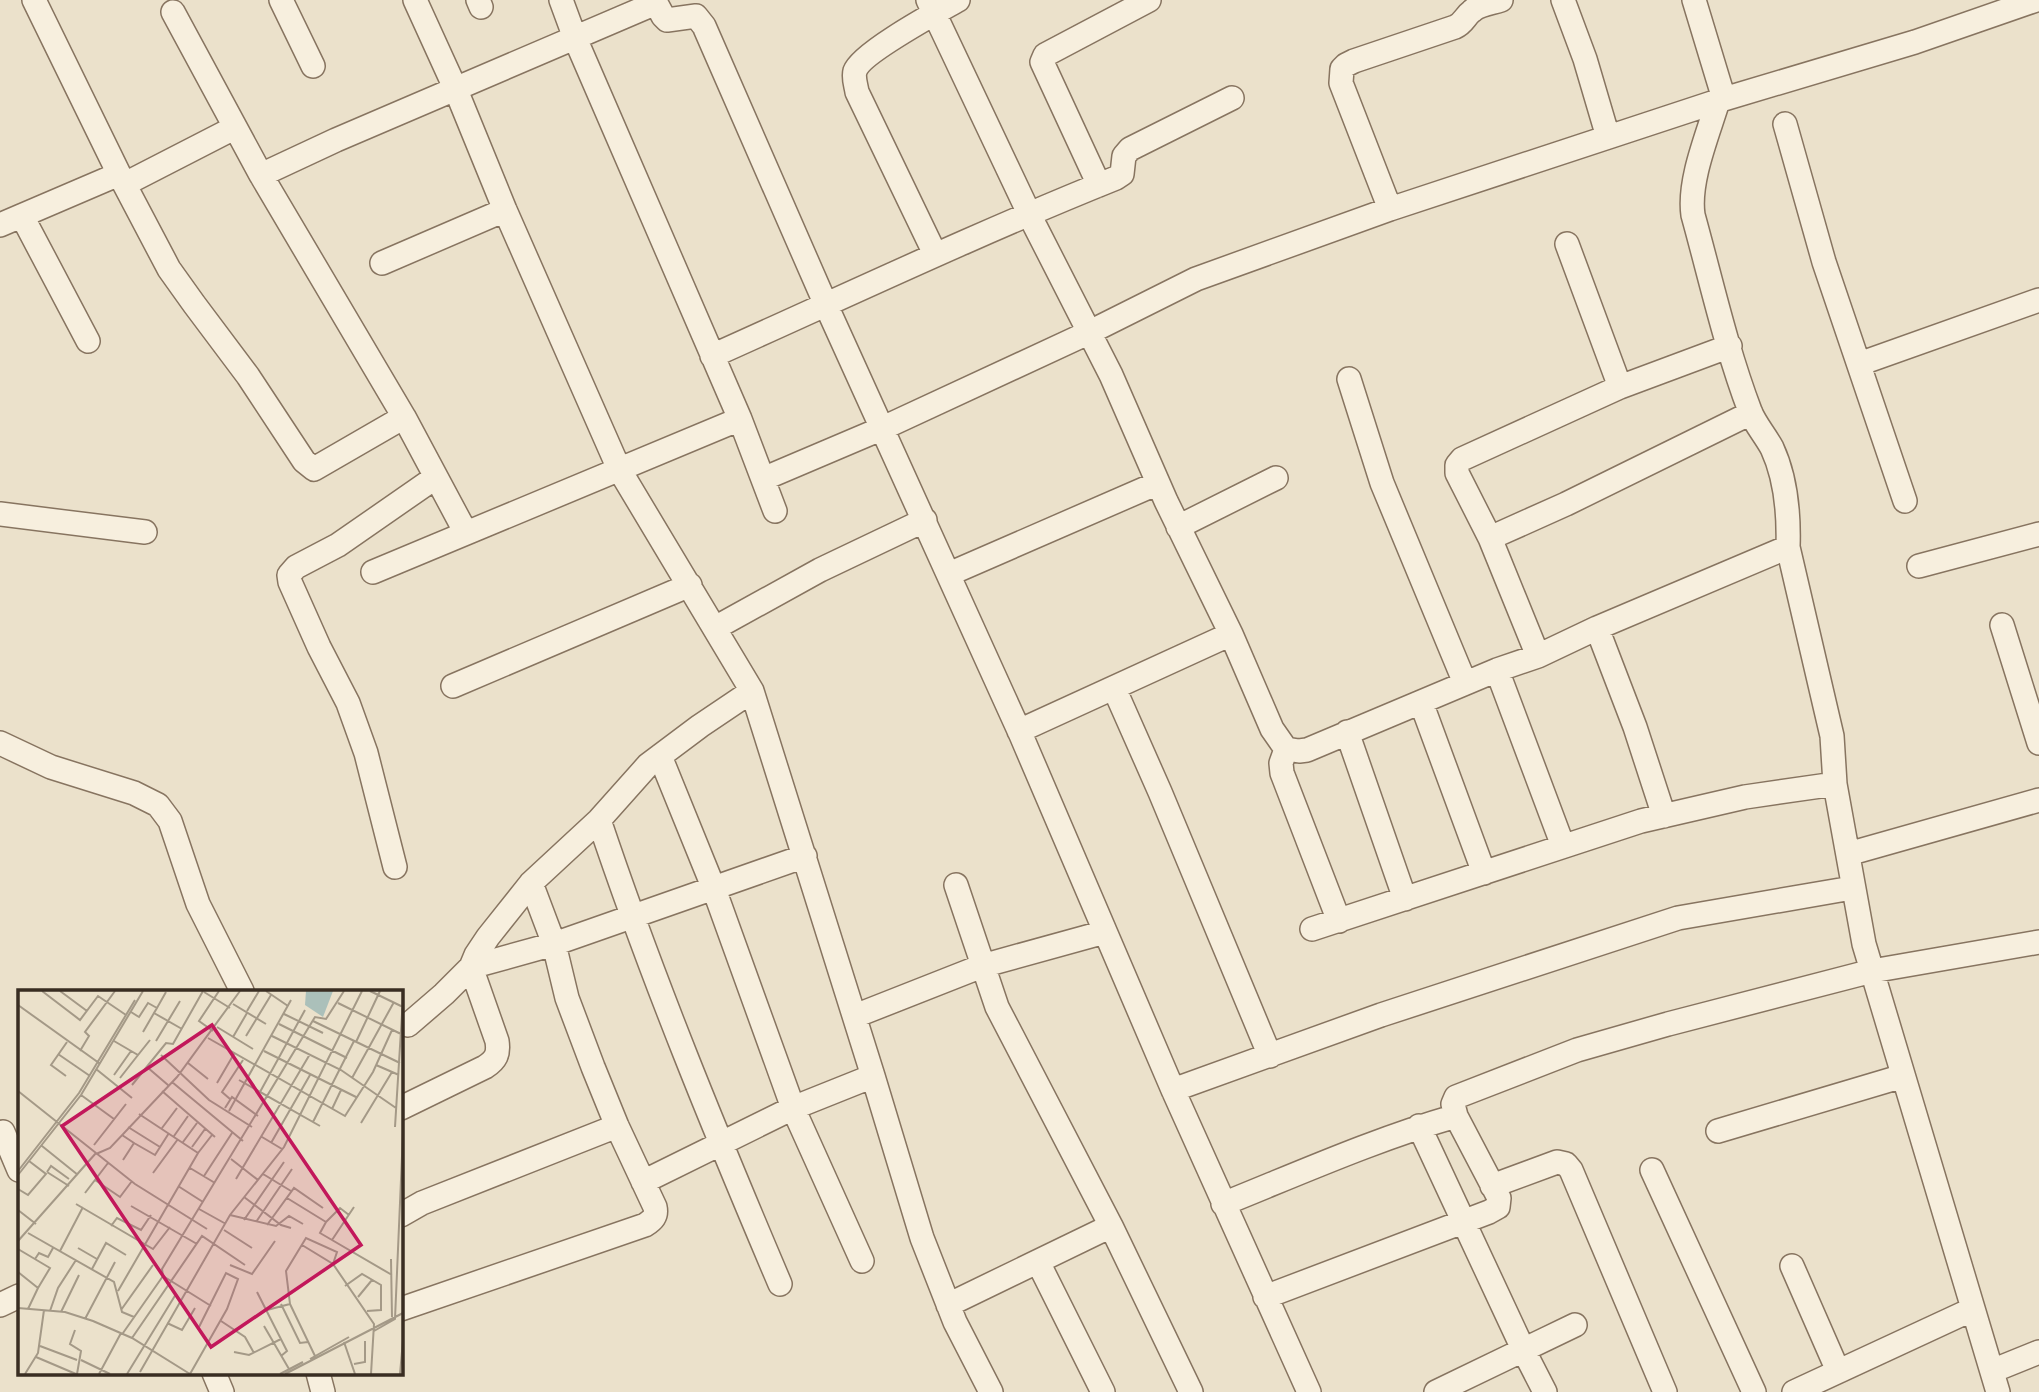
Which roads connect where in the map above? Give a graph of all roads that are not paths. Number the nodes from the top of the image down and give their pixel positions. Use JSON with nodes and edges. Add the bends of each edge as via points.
{"nodes":[{"id":1,"x":34,"y":0,"type":"edge"},
{"id":2,"x":281,"y":0,"type":"edge"},
{"id":3,"x":415,"y":0,"type":"edge"},
{"id":4,"x":561,"y":0,"type":"edge"},
{"id":5,"x":958,"y":0,"type":"edge"},
{"id":6,"x":1149,"y":0,"type":"edge"},
{"id":7,"x":1501,"y":0,"type":"edge"},
{"id":8,"x":1563,"y":0,"type":"edge"},
{"id":9,"x":1694,"y":0,"type":"edge"},
{"id":10,"x":2036,"y":0,"type":"edge"},
{"id":11,"x":655,"y":1,"type":"edge"},
{"id":12,"x":931,"y":7,"type":"edge"},
{"id":13,"x":173,"y":12,"type":"dead end"},
{"id":14,"x":575,"y":38,"type":"junction"},
{"id":15,"x":313,"y":66,"type":"dead end"},
{"id":16,"x":456,"y":90,"type":"junction"},
{"id":17,"x":1232,"y":98,"type":"dead end"},
{"id":18,"x":1721,"y":100,"type":"junction"},
{"id":19,"x":1784,"y":124,"type":"dead end"},
{"id":20,"x":234,"y":128,"type":"junction"},
{"id":21,"x":1608,"y":137,"type":"junction"},
{"id":22,"x":261,"y":175,"type":"junction"},
{"id":23,"x":122,"y":179,"type":"junction"},
{"id":24,"x":1098,"y":185,"type":"junction"},
{"id":25,"x":1390,"y":209,"type":"junction"},
{"id":26,"x":505,"y":210,"type":"junction"},
{"id":27,"x":1029,"y":213,"type":"junction"},
{"id":28,"x":22,"y":216,"type":"junction"},
{"id":29,"x":0,"y":225,"type":"edge"},
{"id":30,"x":1567,"y":244,"type":"dead end"},
{"id":31,"x":935,"y":254,"type":"junction"},
{"id":32,"x":382,"y":264,"type":"dead end"},
{"id":33,"x":2039,"y":300,"type":"edge"},
{"id":34,"x":826,"y":305,"type":"junction"},
{"id":35,"x":1090,"y":332,"type":"junction"},
{"id":36,"x":88,"y":341,"type":"dead end"},
{"id":37,"x":1730,"y":346,"type":"junction"},
{"id":38,"x":712,"y":356,"type":"junction"},
{"id":39,"x":1859,"y":364,"type":"junction"},
{"id":40,"x":1349,"y":379,"type":"dead end"},
{"id":41,"x":1620,"y":387,"type":"junction"},
{"id":42,"x":1751,"y":414,"type":"junction"},
{"id":43,"x":404,"y":418,"type":"junction"},
{"id":44,"x":740,"y":419,"type":"junction"},
{"id":45,"x":883,"y":428,"type":"junction"},
{"id":46,"x":619,"y":469,"type":"junction"},
{"id":47,"x":436,"y":477,"type":"junction"},
{"id":48,"x":1276,"y":478,"type":"dead end"},
{"id":49,"x":763,"y":479,"type":"junction"},
{"id":50,"x":1158,"y":483,"type":"junction"},
{"id":51,"x":1906,"y":501,"type":"dead end"},
{"id":52,"x":775,"y":511,"type":"dead end"},
{"id":53,"x":0,"y":514,"type":"edge"},
{"id":54,"x":925,"y":520,"type":"junction"},
{"id":55,"x":1178,"y":527,"type":"junction"},
{"id":56,"x":145,"y":532,"type":"dead end"},
{"id":57,"x":466,"y":533,"type":"junction"},
{"id":58,"x":2039,"y":534,"type":"edge"},
{"id":59,"x":1490,"y":538,"type":"junction"},
{"id":60,"x":1788,"y":547,"type":"junction"},
{"id":61,"x":1919,"y":566,"type":"dead end"},
{"id":62,"x":373,"y":572,"type":"dead end"},
{"id":63,"x":949,"y":574,"type":"junction"},
{"id":64,"x":690,"y":585,"type":"junction"},
{"id":65,"x":2002,"y":625,"type":"dead end"},
{"id":66,"x":715,"y":628,"type":"junction"},
{"id":67,"x":1597,"y":628,"type":"junction"},
{"id":68,"x":1231,"y":634,"type":"junction"},
{"id":69,"x":1538,"y":656,"type":"junction"},
{"id":70,"x":1497,"y":670,"type":"junction"},
{"id":71,"x":1465,"y":683,"type":"junction"},
{"id":72,"x":453,"y":686,"type":"dead end"},
{"id":73,"x":1114,"y":688,"type":"junction"},
{"id":74,"x":752,"y":691,"type":"junction"},
{"id":75,"x":1421,"y":702,"type":"junction"},
{"id":76,"x":1019,"y":731,"type":"junction"},
{"id":77,"x":1347,"y":732,"type":"junction"},
{"id":78,"x":0,"y":743,"type":"edge"},
{"id":79,"x":2039,"y":743,"type":"edge"},
{"id":80,"x":1286,"y":749,"type":"junction"},
{"id":81,"x":660,"y":756,"type":"junction"},
{"id":82,"x":1835,"y":784,"type":"junction"},
{"id":83,"x":2039,"y":800,"type":"edge"},
{"id":84,"x":1664,"y":816,"type":"junction"},
{"id":85,"x":599,"y":820,"type":"junction"},
{"id":86,"x":1563,"y":846,"type":"junction"},
{"id":87,"x":1848,"y":854,"type":"junction"},
{"id":88,"x":805,"y":856,"type":"junction"},
{"id":89,"x":396,"y":867,"type":"dead end"},
{"id":90,"x":1484,"y":873,"type":"junction"},
{"id":91,"x":531,"y":883,"type":"junction"},
{"id":92,"x":956,"y":884,"type":"dead end"},
{"id":93,"x":1852,"y":888,"type":"junction"},
{"id":94,"x":713,"y":889,"type":"junction"},
{"id":95,"x":1405,"y":899,"type":"junction"},
{"id":96,"x":631,"y":916,"type":"junction"},
{"id":97,"x":1339,"y":920,"type":"junction"},
{"id":98,"x":1312,"y":929,"type":"dead end"},
{"id":99,"x":1105,"y":932,"type":"junction"},
{"id":100,"x":2039,"y":942,"type":"edge"},
{"id":101,"x":554,"y":944,"type":"junction"},
{"id":102,"x":982,"y":966,"type":"junction"},
{"id":103,"x":471,"y":967,"type":"junction"},
{"id":104,"x":1871,"y":971,"type":"junction"},
{"id":105,"x":241,"y":990,"type":"edge"},
{"id":106,"x":855,"y":1016,"type":"junction"},
{"id":107,"x":408,"y":1025,"type":"dead end"},
{"id":108,"x":1270,"y":1056,"type":"junction"},
{"id":109,"x":873,"y":1076,"type":"junction"},
{"id":110,"x":1903,"y":1076,"type":"junction"},
{"id":111,"x":1173,"y":1090,"type":"junction"},
{"id":112,"x":402,"y":1108,"type":"edge"},
{"id":113,"x":793,"y":1108,"type":"junction"},
{"id":114,"x":1456,"y":1116,"type":"junction"},
{"id":115,"x":617,"y":1126,"type":"junction"},
{"id":116,"x":1419,"y":1126,"type":"junction"},
{"id":117,"x":7,"y":1129,"type":"edge"},
{"id":118,"x":1718,"y":1131,"type":"dead end"},
{"id":119,"x":720,"y":1144,"type":"junction"},
{"id":120,"x":18,"y":1167,"type":"edge"},
{"id":121,"x":1652,"y":1170,"type":"dead end"},
{"id":122,"x":643,"y":1182,"type":"junction"},
{"id":123,"x":1492,"y":1186,"type":"junction"},
{"id":124,"x":1223,"y":1204,"type":"junction"},
{"id":125,"x":402,"y":1214,"type":"edge"},
{"id":126,"x":1463,"y":1221,"type":"junction"},
{"id":127,"x":1111,"y":1226,"type":"junction"},
{"id":128,"x":862,"y":1261,"type":"dead end"},
{"id":129,"x":1038,"y":1262,"type":"junction"},
{"id":130,"x":1792,"y":1266,"type":"dead end"},
{"id":131,"x":780,"y":1284,"type":"dead end"},
{"id":132,"x":18,"y":1296,"type":"edge"},
{"id":133,"x":1265,"y":1297,"type":"junction"},
{"id":134,"x":0,"y":1305,"type":"edge"},
{"id":135,"x":948,"y":1305,"type":"junction"},
{"id":136,"x":402,"y":1309,"type":"edge"},
{"id":137,"x":1973,"y":1309,"type":"junction"},
{"id":138,"x":1575,"y":1325,"type":"dead end"},
{"id":139,"x":1522,"y":1349,"type":"junction"},
{"id":140,"x":2039,"y":1352,"type":"edge"},
{"id":141,"x":1839,"y":1371,"type":"junction"},
{"id":142,"x":214,"y":1374,"type":"edge"},
{"id":143,"x":318,"y":1374,"type":"edge"},
{"id":144,"x":1995,"y":1381,"type":"edge"},
{"id":145,"x":222,"y":1392,"type":"edge"},
{"id":146,"x":323,"y":1392,"type":"edge"},
{"id":147,"x":991,"y":1392,"type":"edge"},
{"id":148,"x":1103,"y":1392,"type":"edge"},
{"id":149,"x":1191,"y":1392,"type":"edge"},
{"id":150,"x":1309,"y":1392,"type":"edge"},
{"id":151,"x":1436,"y":1392,"type":"edge"},
{"id":152,"x":1545,"y":1392,"type":"edge"},
{"id":153,"x":1665,"y":1392,"type":"edge"},
{"id":154,"x":1754,"y":1392,"type":"edge"},
{"id":155,"x":1794,"y":1392,"type":"edge"}],
"edges":[{"from":1,"to":23,"type":"street"},
{"from":2,"to":15,"type":"street"},
{"from":3,"to":16,"type":"street"},
{"from":4,"to":14,"type":"street"},
{"from":5,"to":12,"type":"street"},
{"from":6,"to":24,"type":"street","via":[[1045,55],[1042,62]]},
{"from":7,"to":25,"type":"street","via":[[1476,8],[1455,27],[1342,69],[1341,83]]},
{"from":8,"to":21,"type":"street"},
{"from":9,"to":18,"type":"street"},
{"from":10,"to":18,"type":"street"},
{"from":11,"to":14,"type":"street"},
{"from":11,"to":34,"type":"street","via":[[667,20],[692,15],[701,20]]},
{"from":12,"to":27,"type":"street"},
{"from":12,"to":31,"type":"street","via":[[870,53],[855,69],[855,80]]},
{"from":13,"to":20,"type":"street"},
{"from":14,"to":16,"type":"street"},
{"from":14,"to":38,"type":"street"},
{"from":16,"to":22,"type":"street"},
{"from":16,"to":26,"type":"street"},
{"from":17,"to":24,"type":"street","via":[[1130,149],[1124,156],[1122,174]]},
{"from":18,"to":21,"type":"street"},
{"from":18,"to":37,"type":"street","via":[[1691,204]]},
{"from":19,"to":39,"type":"street"},
{"from":20,"to":22,"type":"street"},
{"from":20,"to":23,"type":"street"},
{"from":21,"to":25,"type":"street"},
{"from":22,"to":43,"type":"street"},
{"from":23,"to":28,"type":"street"},
{"from":23,"to":43,"type":"street","via":[[169,269],[309,466],[319,467]]},
{"from":24,"to":27,"type":"street"},
{"from":25,"to":35,"type":"street","via":[[1196,279]]},
{"from":26,"to":32,"type":"street"},
{"from":26,"to":46,"type":"street"},
{"from":27,"to":31,"type":"street"},
{"from":27,"to":35,"type":"street"},
{"from":28,"to":29,"type":"street"},
{"from":28,"to":36,"type":"street"},
{"from":30,"to":41,"type":"street"},
{"from":31,"to":34,"type":"street"},
{"from":33,"to":39,"type":"street"},
{"from":34,"to":38,"type":"street"},
{"from":34,"to":45,"type":"street"},
{"from":35,"to":45,"type":"street"},
{"from":35,"to":50,"type":"street"},
{"from":37,"to":41,"type":"street"},
{"from":37,"to":42,"type":"street"},
{"from":38,"to":44,"type":"street"},
{"from":39,"to":51,"type":"street"},
{"from":40,"to":71,"type":"street","via":[[1382,483]]},
{"from":41,"to":59,"type":"street","via":[[1459,461],[1457,473]]},
{"from":42,"to":59,"type":"street"},
{"from":42,"to":60,"type":"street","via":[[1780,472]]},
{"from":43,"to":47,"type":"street"},
{"from":44,"to":46,"type":"street"},
{"from":44,"to":49,"type":"street"},
{"from":45,"to":49,"type":"street"},
{"from":45,"to":54,"type":"street"},
{"from":46,"to":57,"type":"street"},
{"from":46,"to":64,"type":"street"},
{"from":47,"to":57,"type":"street"},
{"from":47,"to":89,"type":"street","via":[[289,575],[356,723]]},
{"from":48,"to":55,"type":"street"},
{"from":49,"to":52,"type":"street"},
{"from":50,"to":55,"type":"street"},
{"from":50,"to":63,"type":"street"},
{"from":53,"to":56,"type":"street"},
{"from":54,"to":63,"type":"street"},
{"from":54,"to":66,"type":"street","via":[[820,570]]},
{"from":55,"to":68,"type":"street"},
{"from":57,"to":62,"type":"street"},
{"from":58,"to":61,"type":"street"},
{"from":59,"to":69,"type":"street"},
{"from":60,"to":67,"type":"street"},
{"from":60,"to":82,"type":"street","via":[[1832,736]]},
{"from":63,"to":76,"type":"street"},
{"from":64,"to":66,"type":"street"},
{"from":64,"to":72,"type":"street"},
{"from":65,"to":79,"type":"street"},
{"from":66,"to":74,"type":"street"},
{"from":67,"to":69,"type":"street"},
{"from":67,"to":84,"type":"street"},
{"from":68,"to":73,"type":"street"},
{"from":68,"to":80,"type":"street","via":[[1272,729]]},
{"from":69,"to":70,"type":"street"},
{"from":70,"to":71,"type":"street"},
{"from":70,"to":86,"type":"street"},
{"from":71,"to":75,"type":"street"},
{"from":73,"to":76,"type":"street"},
{"from":73,"to":108,"type":"street"},
{"from":74,"to":81,"type":"street"},
{"from":74,"to":88,"type":"street"},
{"from":75,"to":77,"type":"street"},
{"from":75,"to":90,"type":"street"},
{"from":76,"to":99,"type":"street"},
{"from":77,"to":80,"type":"street","via":[[1307,750]]},
{"from":77,"to":95,"type":"street"},
{"from":78,"to":105,"type":"street","via":[[51,767],[158,805],[170,821],[198,904]]},
{"from":80,"to":97,"type":"street","via":[[1282,772]]},
{"from":81,"to":85,"type":"street"},
{"from":81,"to":94,"type":"street"},
{"from":82,"to":84,"type":"street","via":[[1745,797]]},
{"from":82,"to":87,"type":"street"},
{"from":83,"to":87,"type":"street"},
{"from":84,"to":86,"type":"street"},
{"from":85,"to":91,"type":"street"},
{"from":85,"to":96,"type":"street"},
{"from":86,"to":90,"type":"street"},
{"from":87,"to":93,"type":"street"},
{"from":88,"to":94,"type":"street"},
{"from":88,"to":106,"type":"street"},
{"from":90,"to":95,"type":"street"},
{"from":91,"to":101,"type":"street"},
{"from":91,"to":103,"type":"street","via":[[488,937]]},
{"from":92,"to":102,"type":"street"},
{"from":93,"to":104,"type":"street"},
{"from":93,"to":108,"type":"street","via":[[1678,918]]},
{"from":94,"to":96,"type":"street"},
{"from":94,"to":113,"type":"street"},
{"from":95,"to":97,"type":"street"},
{"from":96,"to":101,"type":"street"},
{"from":96,"to":119,"type":"street"},
{"from":97,"to":98,"type":"street"},
{"from":99,"to":102,"type":"street"},
{"from":99,"to":111,"type":"street"},
{"from":100,"to":104,"type":"street"},
{"from":101,"to":103,"type":"street"},
{"from":101,"to":115,"type":"street","via":[[568,998]]},
{"from":102,"to":106,"type":"street"},
{"from":102,"to":127,"type":"street","via":[[997,1007]]},
{"from":103,"to":107,"type":"street"},
{"from":103,"to":112,"type":"street","via":[[496,1041],[496,1058]]},
{"from":104,"to":110,"type":"street"},
{"from":104,"to":114,"type":"street","via":[[1577,1050],[1456,1097]]},
{"from":106,"to":109,"type":"street"},
{"from":108,"to":111,"type":"street"},
{"from":109,"to":113,"type":"street"},
{"from":109,"to":135,"type":"street","via":[[922,1238]]},
{"from":110,"to":118,"type":"street"},
{"from":110,"to":137,"type":"street"},
{"from":111,"to":124,"type":"street"},
{"from":113,"to":119,"type":"street"},
{"from":113,"to":128,"type":"street"},
{"from":114,"to":116,"type":"street"},
{"from":114,"to":123,"type":"street"},
{"from":115,"to":122,"type":"street"},
{"from":115,"to":125,"type":"street"},
{"from":116,"to":124,"type":"street"},
{"from":116,"to":126,"type":"street"},
{"from":117,"to":120,"type":"street"},
{"from":119,"to":122,"type":"street"},
{"from":119,"to":131,"type":"street"},
{"from":121,"to":154,"type":"street"},
{"from":122,"to":136,"type":"street","via":[[656,1213],[645,1225]]},
{"from":123,"to":126,"type":"street","via":[[1498,1207]]},
{"from":123,"to":153,"type":"street","via":[[1557,1162],[1566,1164]]},
{"from":124,"to":133,"type":"street"},
{"from":126,"to":133,"type":"street"},
{"from":126,"to":139,"type":"street"},
{"from":127,"to":129,"type":"street"},
{"from":127,"to":149,"type":"street"},
{"from":129,"to":135,"type":"street"},
{"from":129,"to":148,"type":"street"},
{"from":130,"to":141,"type":"street"},
{"from":132,"to":134,"type":"street"},
{"from":133,"to":150,"type":"street"},
{"from":135,"to":147,"type":"street"},
{"from":137,"to":141,"type":"street"},
{"from":137,"to":144,"type":"street"},
{"from":138,"to":139,"type":"street"},
{"from":139,"to":151,"type":"street"},
{"from":139,"to":152,"type":"street"},
{"from":140,"to":144,"type":"street"},
{"from":141,"to":155,"type":"street"},
{"from":142,"to":145,"type":"street"},
{"from":143,"to":146,"type":"street"}]}
